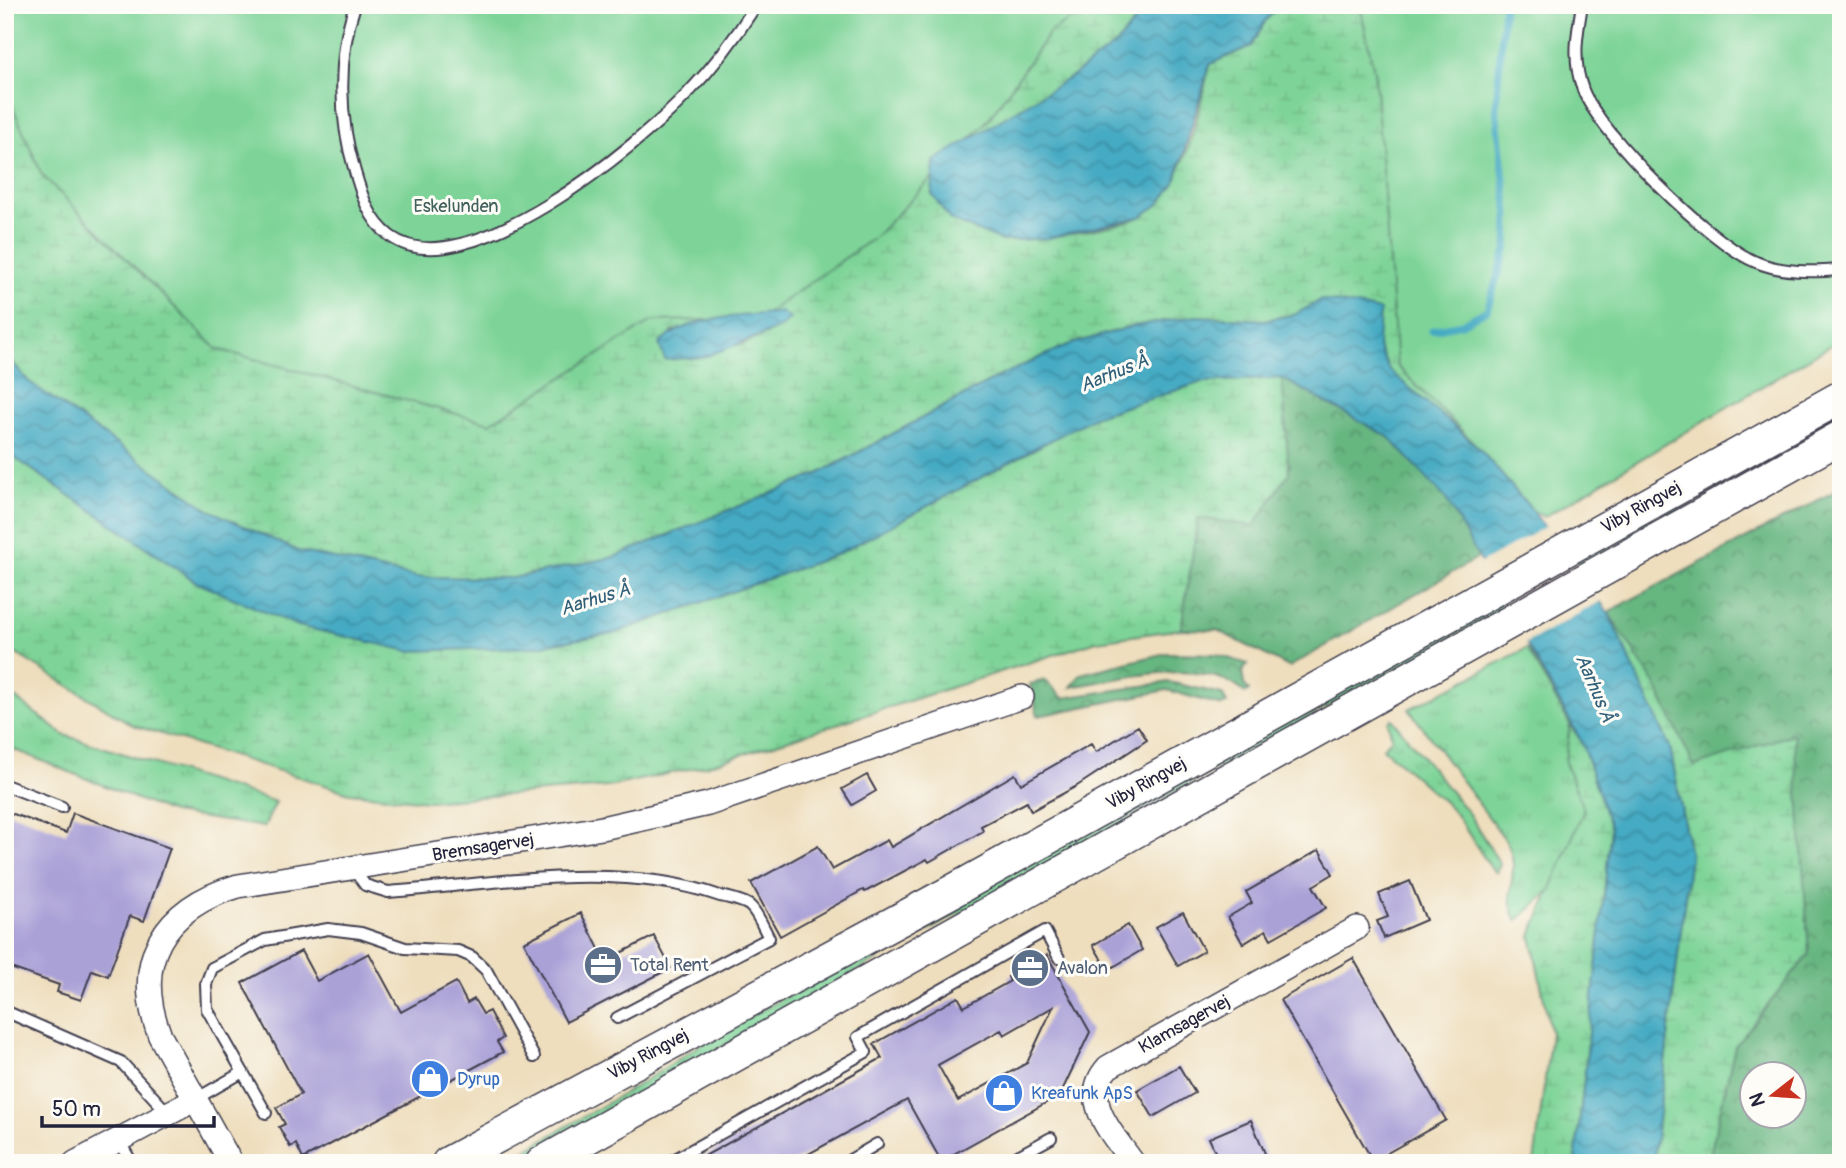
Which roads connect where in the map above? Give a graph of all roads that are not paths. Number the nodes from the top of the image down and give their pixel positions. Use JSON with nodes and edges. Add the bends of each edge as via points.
{"nodes":[{"id":1,"x":355,"y":5,"type":"edge"},
{"id":2,"x":756,"y":5,"type":"edge"},
{"id":3,"x":1582,"y":5,"type":"edge"},
{"id":4,"x":1841,"y":270,"type":"edge"},
{"id":5,"x":1841,"y":376,"type":"edge"},
{"id":6,"x":1841,"y":397,"type":"edge"},
{"id":7,"x":1841,"y":437,"type":"edge"},
{"id":8,"x":1694,"y":479,"type":"junction"},
{"id":9,"x":1022,"y":697,"type":"dead end"},
{"id":10,"x":5,"y":785,"type":"edge"},
{"id":11,"x":62,"y":807,"type":"dead end"},
{"id":12,"x":352,"y":867,"type":"junction"},
{"id":13,"x":1357,"y":928,"type":"dead end"},
{"id":14,"x":1059,"y":958,"type":"dead end"},
{"id":15,"x":5,"y":1012,"type":"edge"},
{"id":16,"x":617,"y":1018,"type":"dead end"},
{"id":17,"x":534,"y":1057,"type":"dead end"},
{"id":18,"x":243,"y":1072,"type":"junction"},
{"id":19,"x":194,"y":1100,"type":"junction"},
{"id":20,"x":167,"y":1112,"type":"junction"},
{"id":21,"x":267,"y":1113,"type":"dead end"},
{"id":22,"x":217,"y":1137,"type":"junction"},
{"id":23,"x":1051,"y":1138,"type":"dead end"},
{"id":24,"x":118,"y":1139,"type":"junction"},
{"id":25,"x":877,"y":1144,"type":"dead end"},
{"id":26,"x":1009,"y":1162,"type":"edge"},
{"id":27,"x":75,"y":1163,"type":"edge"},
{"id":28,"x":132,"y":1163,"type":"edge"},
{"id":29,"x":231,"y":1163,"type":"edge"},
{"id":30,"x":242,"y":1163,"type":"edge"},
{"id":31,"x":448,"y":1163,"type":"edge"},
{"id":32,"x":542,"y":1163,"type":"edge"},
{"id":33,"x":668,"y":1163,"type":"edge"},
{"id":34,"x":845,"y":1163,"type":"edge"},
{"id":35,"x":1133,"y":1163,"type":"edge"}],
"edges":[{"from":1,"to":2,"type":"lane","via":[[346,38],[342,108],[360,190],[369,212],[392,238],[429,248],[493,234],[571,191],[637,141],[688,94],[734,40]]},
{"from":3,"to":4,"type":"lane","via":[[1576,61],[1582,89],[1601,120],[1655,180],[1710,234],[1748,258],[1784,270]]},
{"from":5,"to":8,"type":"main road"},
{"from":6,"to":8,"type":"main road","name":"Viby Ringvej"},
{"from":7,"to":32,"type":"main road","name":"Viby Ringvej"},
{"from":8,"to":31,"type":"main road","name":"Viby Ringvej","via":[[949,893]]},
{"from":9,"to":12,"type":"street","name":"Bremsagervej","via":[[708,804],[602,828]]},
{"from":10,"to":11,"type":"lane"},
{"from":12,"to":16,"type":"lane","via":[[365,885],[388,892],[581,877],[655,879],[750,906],[769,938]]},
{"from":12,"to":19,"type":"street","name":"Bremsagervej","via":[[219,892],[185,909],[168,928],[155,948],[148,993],[160,1036]]},
{"from":13,"to":35,"type":"street","name":"Klamsagervej","via":[[1108,1067],[1099,1077],[1096,1102],[1100,1116]]},
{"from":14,"to":33,"type":"lane","via":[[1045,931],[858,1037],[866,1052]]},
{"from":15,"to":20,"type":"lane","via":[[121,1062]]},
{"from":17,"to":18,"type":"lane","via":[[486,970],[472,957],[458,951],[405,948],[361,933],[328,929],[265,940],[212,968],[206,984],[207,1009]]},
{"from":18,"to":19,"type":"lane"},
{"from":18,"to":21,"type":"lane"},
{"from":19,"to":20,"type":"street"},
{"from":19,"to":22,"type":"street","name":"Bremsagervej"},
{"from":20,"to":24,"type":"street"},
{"from":22,"to":29,"type":"street","name":"Bremsagervej"},
{"from":22,"to":30,"type":"street","name":"Bremsagervej"},
{"from":23,"to":26,"type":"lane"},
{"from":24,"to":27,"type":"street"},
{"from":24,"to":28,"type":"lane"},
{"from":25,"to":34,"type":"lane"}]}
